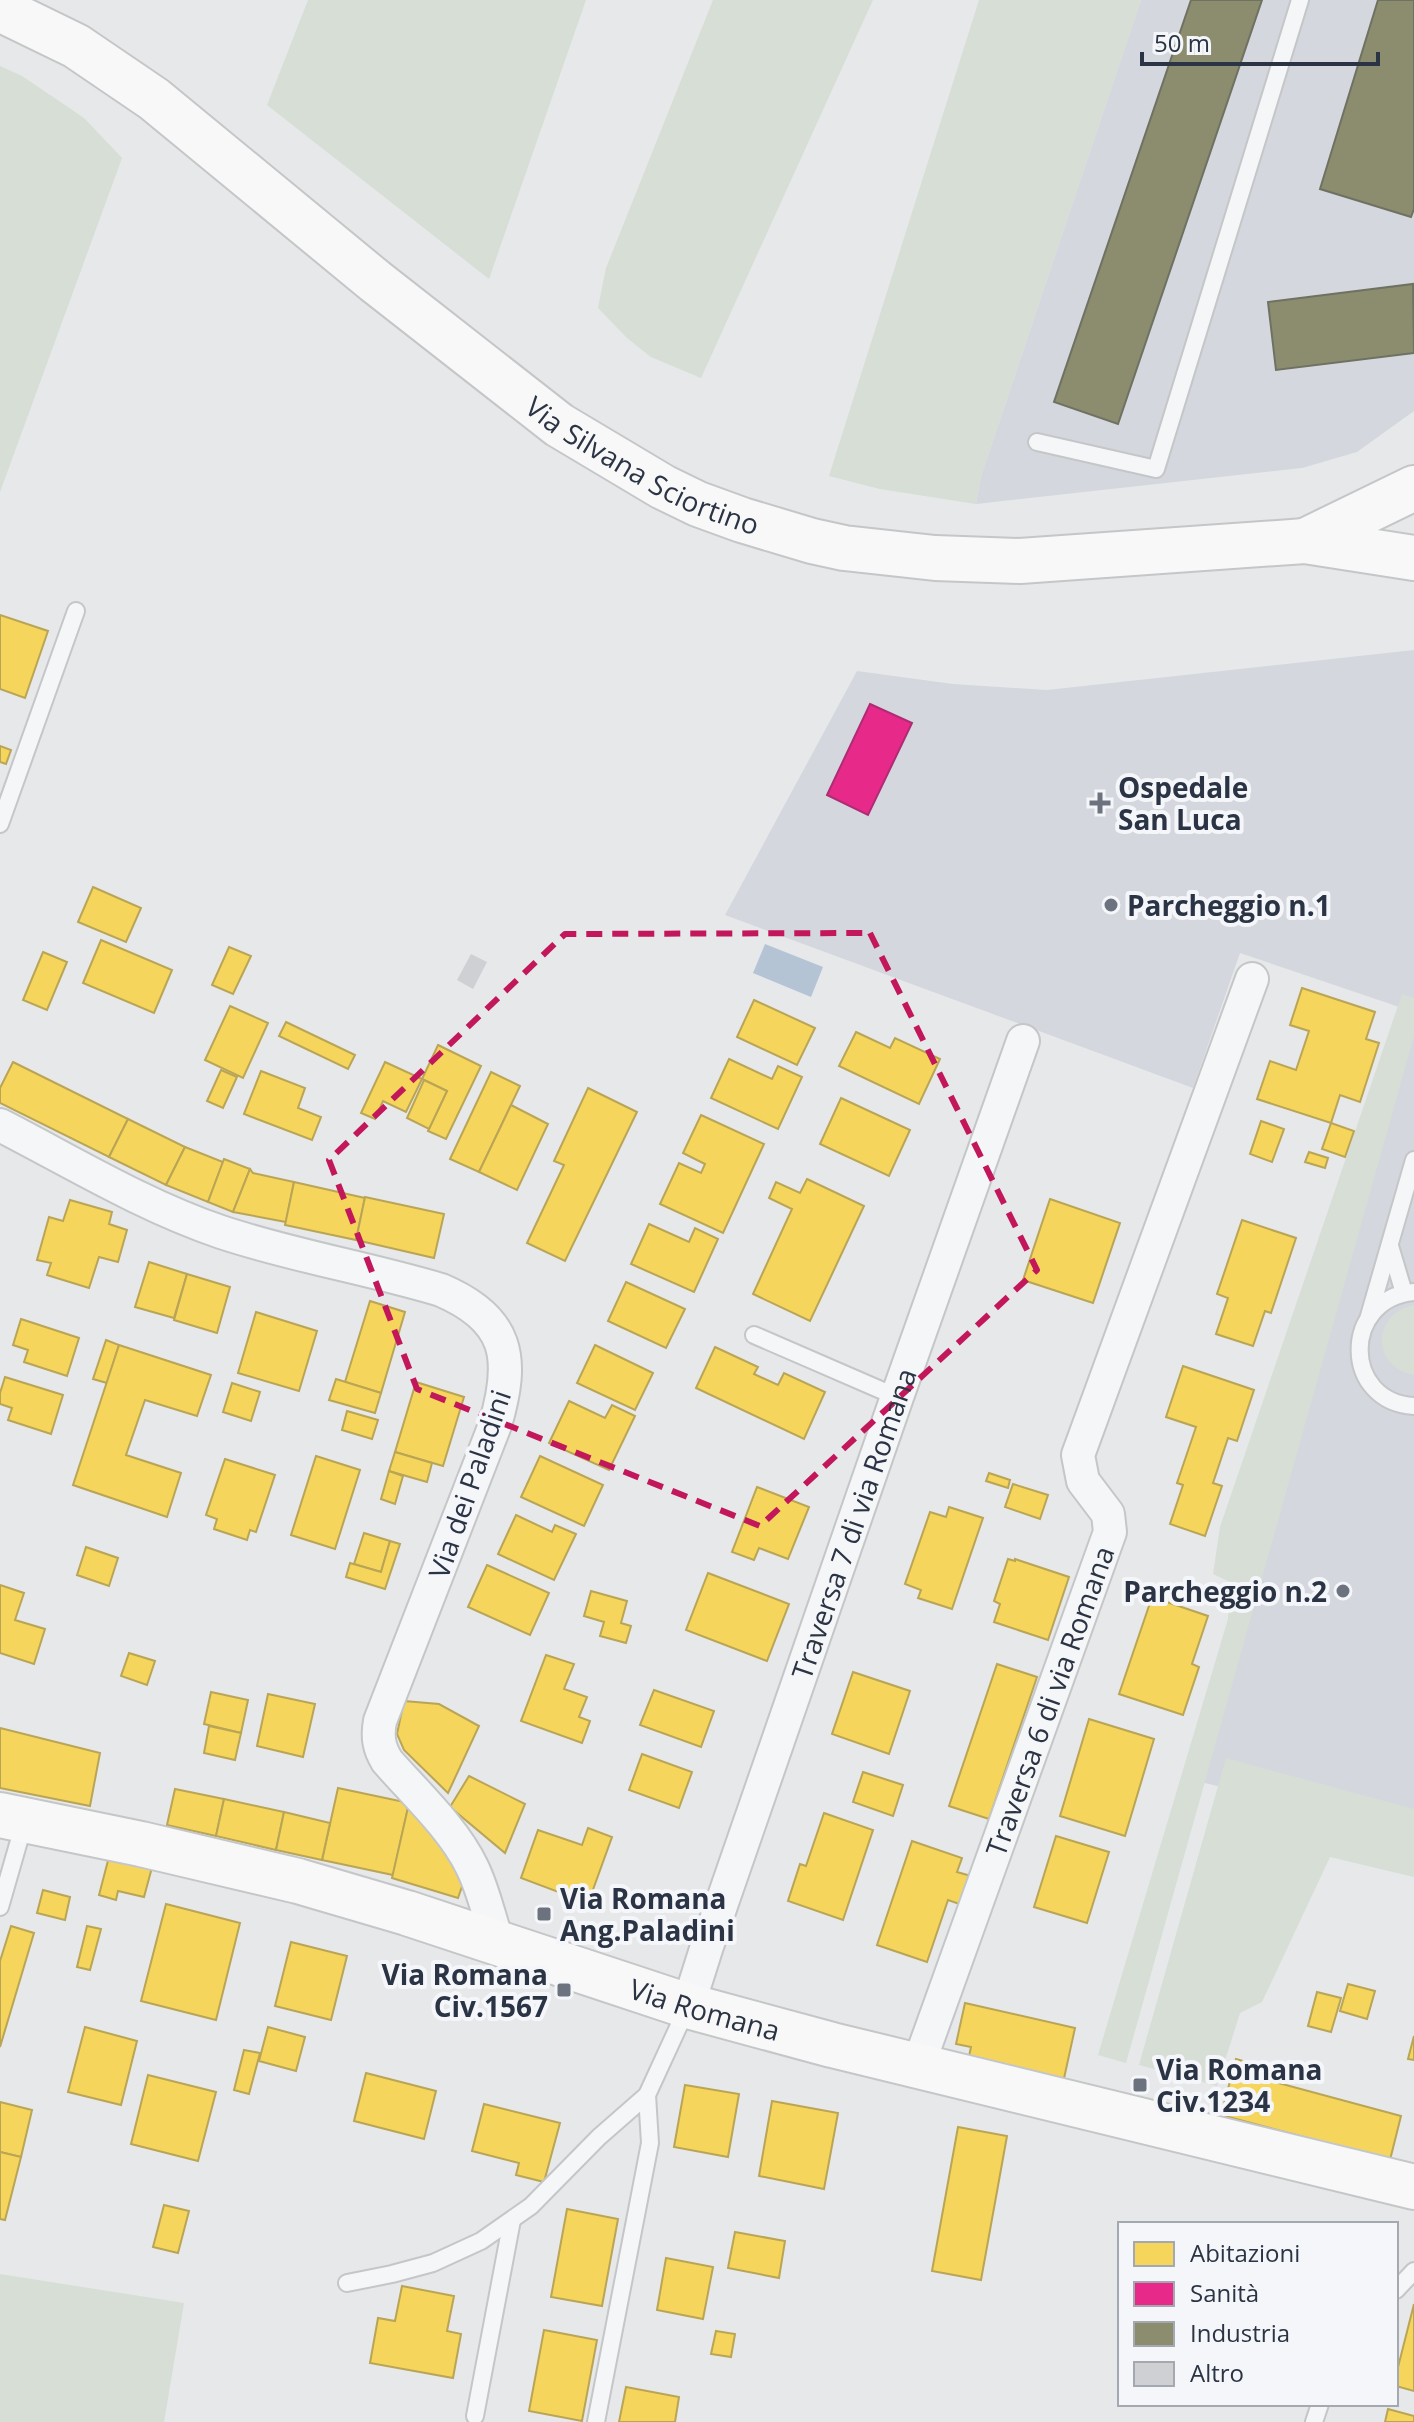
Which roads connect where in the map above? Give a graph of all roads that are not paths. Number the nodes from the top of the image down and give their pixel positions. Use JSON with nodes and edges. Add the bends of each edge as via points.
{"nodes":[{"id":1,"x":1300,"y":0,"type":"edge"},
{"id":2,"x":0,"y":9,"type":"edge"},
{"id":3,"x":1037,"y":442,"type":"dead end"},
{"id":4,"x":1414,"y":488,"type":"edge"},
{"id":5,"x":1305,"y":541,"type":"junction"},
{"id":6,"x":1414,"y":558,"type":"edge"},
{"id":7,"x":76,"y":611,"type":"dead end"},
{"id":8,"x":0,"y":824,"type":"edge"},
{"id":9,"x":1252,"y":979,"type":"dead end"},
{"id":10,"x":1023,"y":1041,"type":"dead end"},
{"id":11,"x":0,"y":1125,"type":"edge"},
{"id":12,"x":1414,"y":1160,"type":"edge"},
{"id":13,"x":1390,"y":1246,"type":"junction"},
{"id":14,"x":1409,"y":1292,"type":"edge"},
{"id":15,"x":1368,"y":1318,"type":"junction"},
{"id":16,"x":754,"y":1335,"type":"dead end"},
{"id":17,"x":897,"y":1397,"type":"junction"},
{"id":18,"x":1414,"y":1406,"type":"edge"},
{"id":19,"x":13,"y":1817,"type":"edge"},
{"id":20,"x":0,"y":1907,"type":"edge"},
{"id":21,"x":498,"y":1943,"type":"junction"},
{"id":22,"x":688,"y":2006,"type":"junction"},
{"id":23,"x":918,"y":2066,"type":"junction"},
{"id":24,"x":647,"y":2095,"type":"junction"},
{"id":25,"x":1414,"y":2187,"type":"edge"},
{"id":26,"x":512,"y":2220,"type":"junction"},
{"id":27,"x":1414,"y":2271,"type":"edge"},
{"id":28,"x":347,"y":2283,"type":"dead end"},
{"id":29,"x":1398,"y":2288,"type":"edge"},
{"id":30,"x":475,"y":2416,"type":"dead end"},
{"id":31,"x":596,"y":2422,"type":"edge"}],
"edges":[{"from":1,"to":3,"type":"lane","via":[[1156,469]]},
{"from":2,"to":5,"type":"street","name":"Via Silvana Sciortino","via":[[76,46],[154,99],[559,425],[698,504],[812,541],[951,559],[1020,561]]},
{"from":4,"to":5,"type":"street"},
{"from":5,"to":6,"type":"street","name":"Via Silvana Sciortino"},
{"from":7,"to":8,"type":"lane"},
{"from":9,"to":23,"type":"street","name":"Traversa 6 di via Romana","via":[[1078,1455],[1083,1481],[1108,1514],[1110,1532]]},
{"from":10,"to":17,"type":"street","name":"Traversa 7 di via Romana"},
{"from":11,"to":21,"type":"street","name":"Via dei Paladini","via":[[219,1232],[456,1296],[480,1312],[496,1332],[506,1366],[500,1411],[378,1736],[387,1761],[472,1866]]},
{"from":12,"to":13,"type":"lane"},
{"from":13,"to":14,"type":"lane"},
{"from":13,"to":15,"type":"lane"},
{"from":14,"to":15,"type":"lane","via":[[1390,1298]]},
{"from":15,"to":18,"type":"lane","via":[[1359,1345],[1364,1373],[1382,1396]]},
{"from":16,"to":17,"type":"lane"},
{"from":17,"to":22,"type":"street","name":"Traversa 7 di via Romana"},
{"from":19,"to":20,"type":"lane"},
{"from":19,"to":21,"type":"street","name":"Via Romana","via":[[298,1881]]},
{"from":21,"to":22,"type":"street","name":"Via Romana"},
{"from":22,"to":23,"type":"street","name":"Via Romana"},
{"from":22,"to":24,"type":"lane"},
{"from":23,"to":25,"type":"street","name":"Via Romana"},
{"from":24,"to":26,"type":"lane"},
{"from":24,"to":31,"type":"lane","via":[[650,2143]]},
{"from":26,"to":28,"type":"lane","via":[[433,2263]]},
{"from":26,"to":30,"type":"lane"},
{"from":27,"to":29,"type":"lane"}]}
